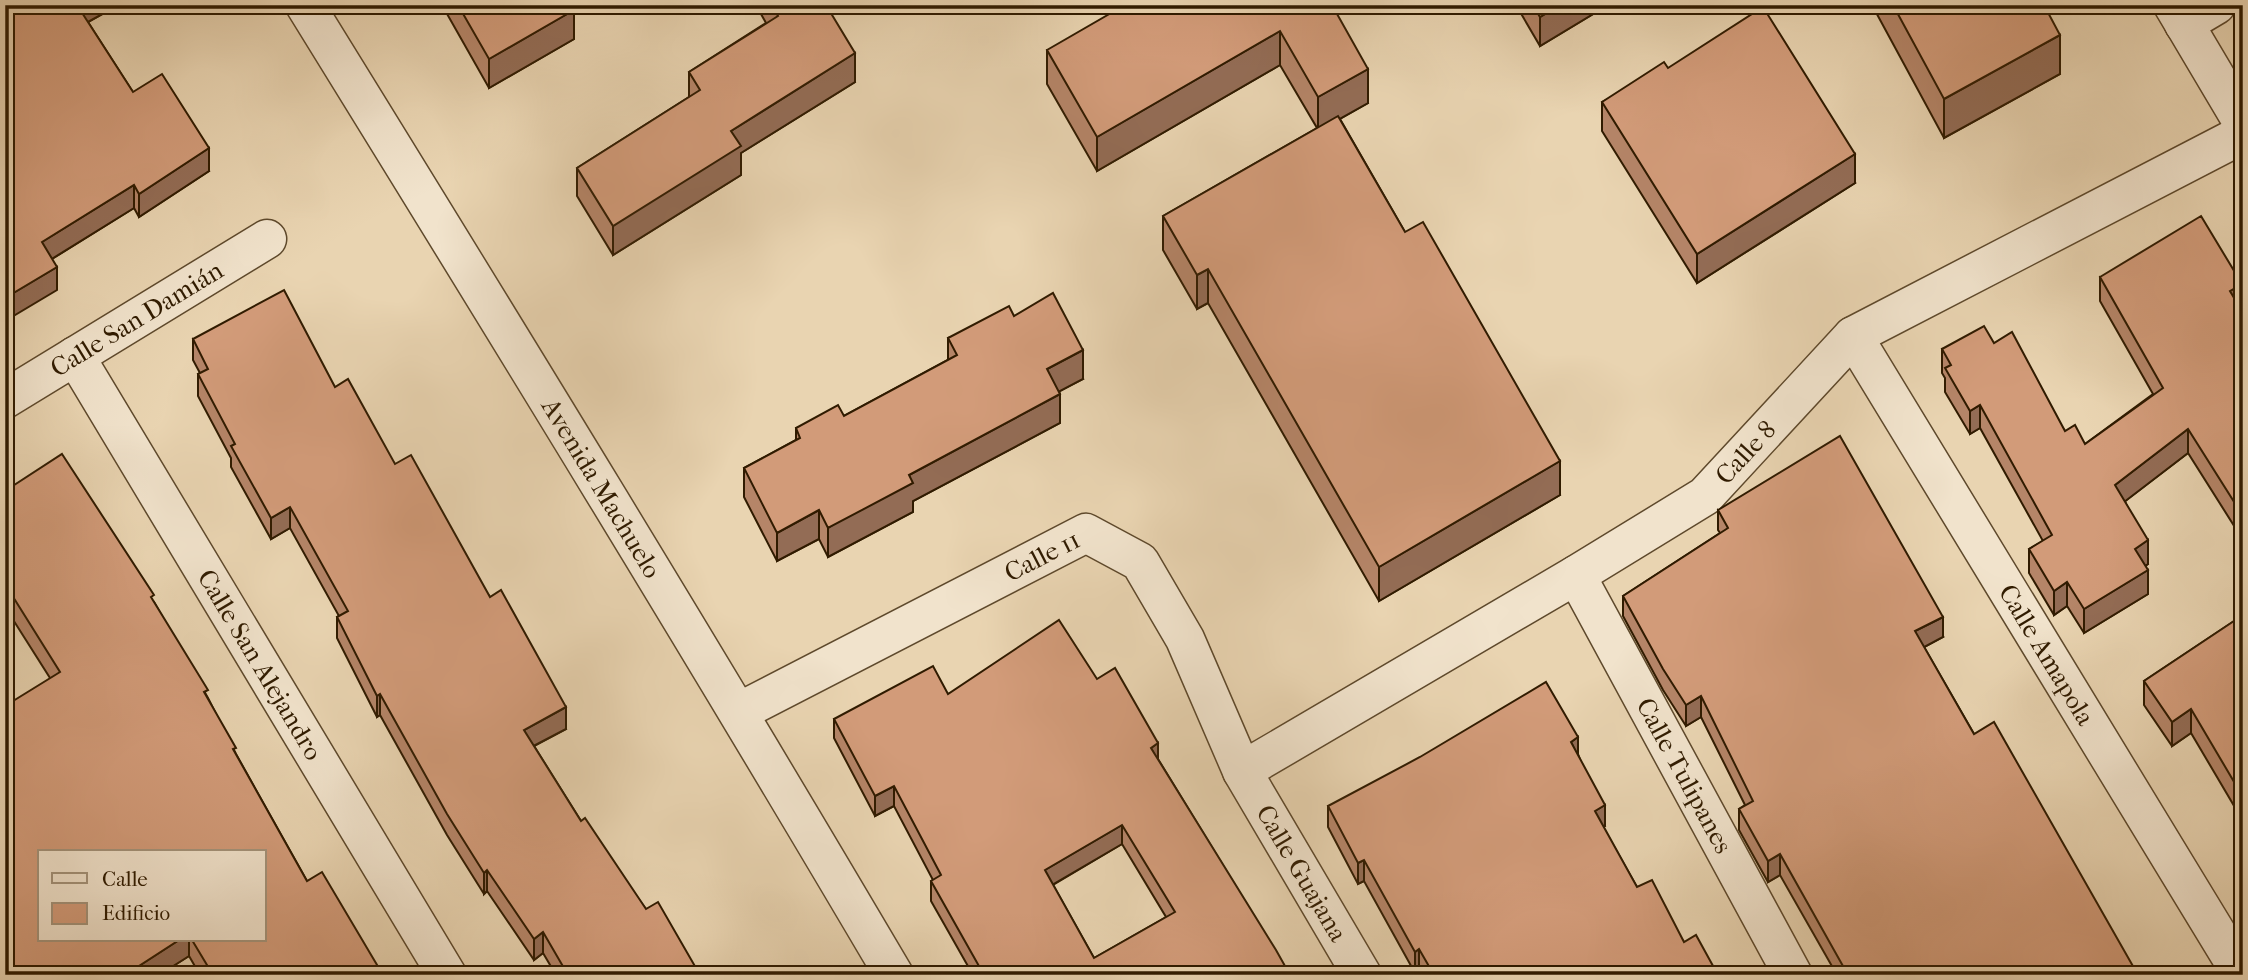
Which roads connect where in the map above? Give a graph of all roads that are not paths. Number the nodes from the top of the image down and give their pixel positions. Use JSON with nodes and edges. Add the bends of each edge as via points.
{"nodes":[{"id":1,"x":305,"y":5,"type":"edge"},
{"id":2,"x":2191,"y":11,"type":"edge"},
{"id":3,"x":2243,"y":124,"type":"edge"},
{"id":4,"x":2243,"y":134,"type":"edge"},
{"id":5,"x":267,"y":239,"type":"dead end"},
{"id":6,"x":1853,"y":335,"type":"junction"},
{"id":7,"x":75,"y":356,"type":"junction"},
{"id":8,"x":5,"y":399,"type":"edge"},
{"id":9,"x":1576,"y":575,"type":"junction"},
{"id":10,"x":739,"y":712,"type":"junction"},
{"id":11,"x":1242,"y":771,"type":"junction"},
{"id":12,"x":447,"y":975,"type":"edge"},
{"id":13,"x":894,"y":975,"type":"edge"},
{"id":14,"x":1362,"y":975,"type":"edge"},
{"id":15,"x":1793,"y":975,"type":"edge"},
{"id":16,"x":2242,"y":975,"type":"edge"}],
"edges":[{"from":1,"to":10,"type":"street","name":"Avenida Machuelo"},
{"from":2,"to":3,"type":"street"},
{"from":4,"to":6,"type":"street","name":"Calle 8"},
{"from":5,"to":7,"type":"street","name":"Calle San Damián"},
{"from":6,"to":9,"type":"street","name":"Calle 8","via":[[1705,496]]},
{"from":6,"to":16,"type":"street","name":"Calle Amapola"},
{"from":7,"to":8,"type":"street","name":"Calle San Damián"},
{"from":7,"to":12,"type":"street","name":"Calle San Alejandro"},
{"from":9,"to":11,"type":"street","name":"Calle 8"},
{"from":9,"to":15,"type":"street","name":"Calle Tulipanes"},
{"from":10,"to":11,"type":"street","name":"Calle 11","via":[[1086,533],[1140,562],[1185,639]]},
{"from":10,"to":13,"type":"street","name":"Avenida Machuelo"},
{"from":11,"to":14,"type":"street","name":"Calle Guajana"}]}
